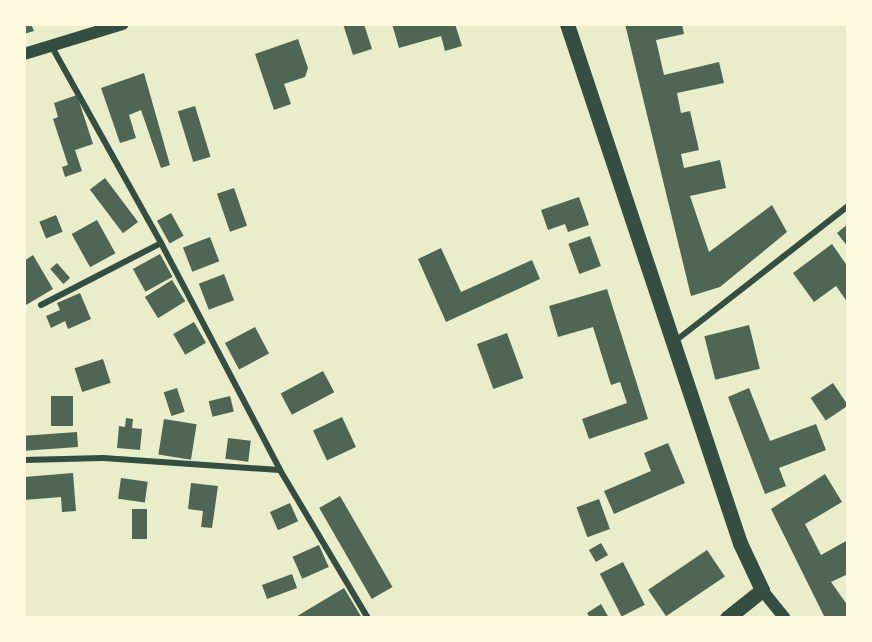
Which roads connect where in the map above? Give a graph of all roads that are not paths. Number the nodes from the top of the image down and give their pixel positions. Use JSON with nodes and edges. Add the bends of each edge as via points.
{"nodes":[{"id":1,"x":123,"y":24,"type":"edge"},
{"id":2,"x":567,"y":24,"type":"edge"},
{"id":3,"x":52,"y":47,"type":"junction"},
{"id":4,"x":24,"y":54,"type":"edge"},
{"id":5,"x":848,"y":206,"type":"edge"},
{"id":6,"x":161,"y":243,"type":"junction"},
{"id":7,"x":41,"y":305,"type":"dead end"},
{"id":8,"x":673,"y":343,"type":"junction"},
{"id":9,"x":24,"y":460,"type":"edge"},
{"id":10,"x":280,"y":470,"type":"junction"},
{"id":11,"x":762,"y":590,"type":"junction"},
{"id":12,"x":368,"y":618,"type":"edge"},
{"id":13,"x":728,"y":618,"type":"edge"},
{"id":14,"x":785,"y":618,"type":"edge"}],
"edges":[{"from":1,"to":3,"type":"main road"},
{"from":2,"to":8,"type":"main road"},
{"from":3,"to":4,"type":"main road"},
{"from":3,"to":6,"type":"street"},
{"from":5,"to":8,"type":"street"},
{"from":6,"to":7,"type":"street"},
{"from":6,"to":10,"type":"street"},
{"from":8,"to":11,"type":"main road","via":[[740,543]]},
{"from":9,"to":10,"type":"street","via":[[103,458]]},
{"from":10,"to":12,"type":"street"},
{"from":11,"to":13,"type":"main road"},
{"from":11,"to":14,"type":"main road"}]}
